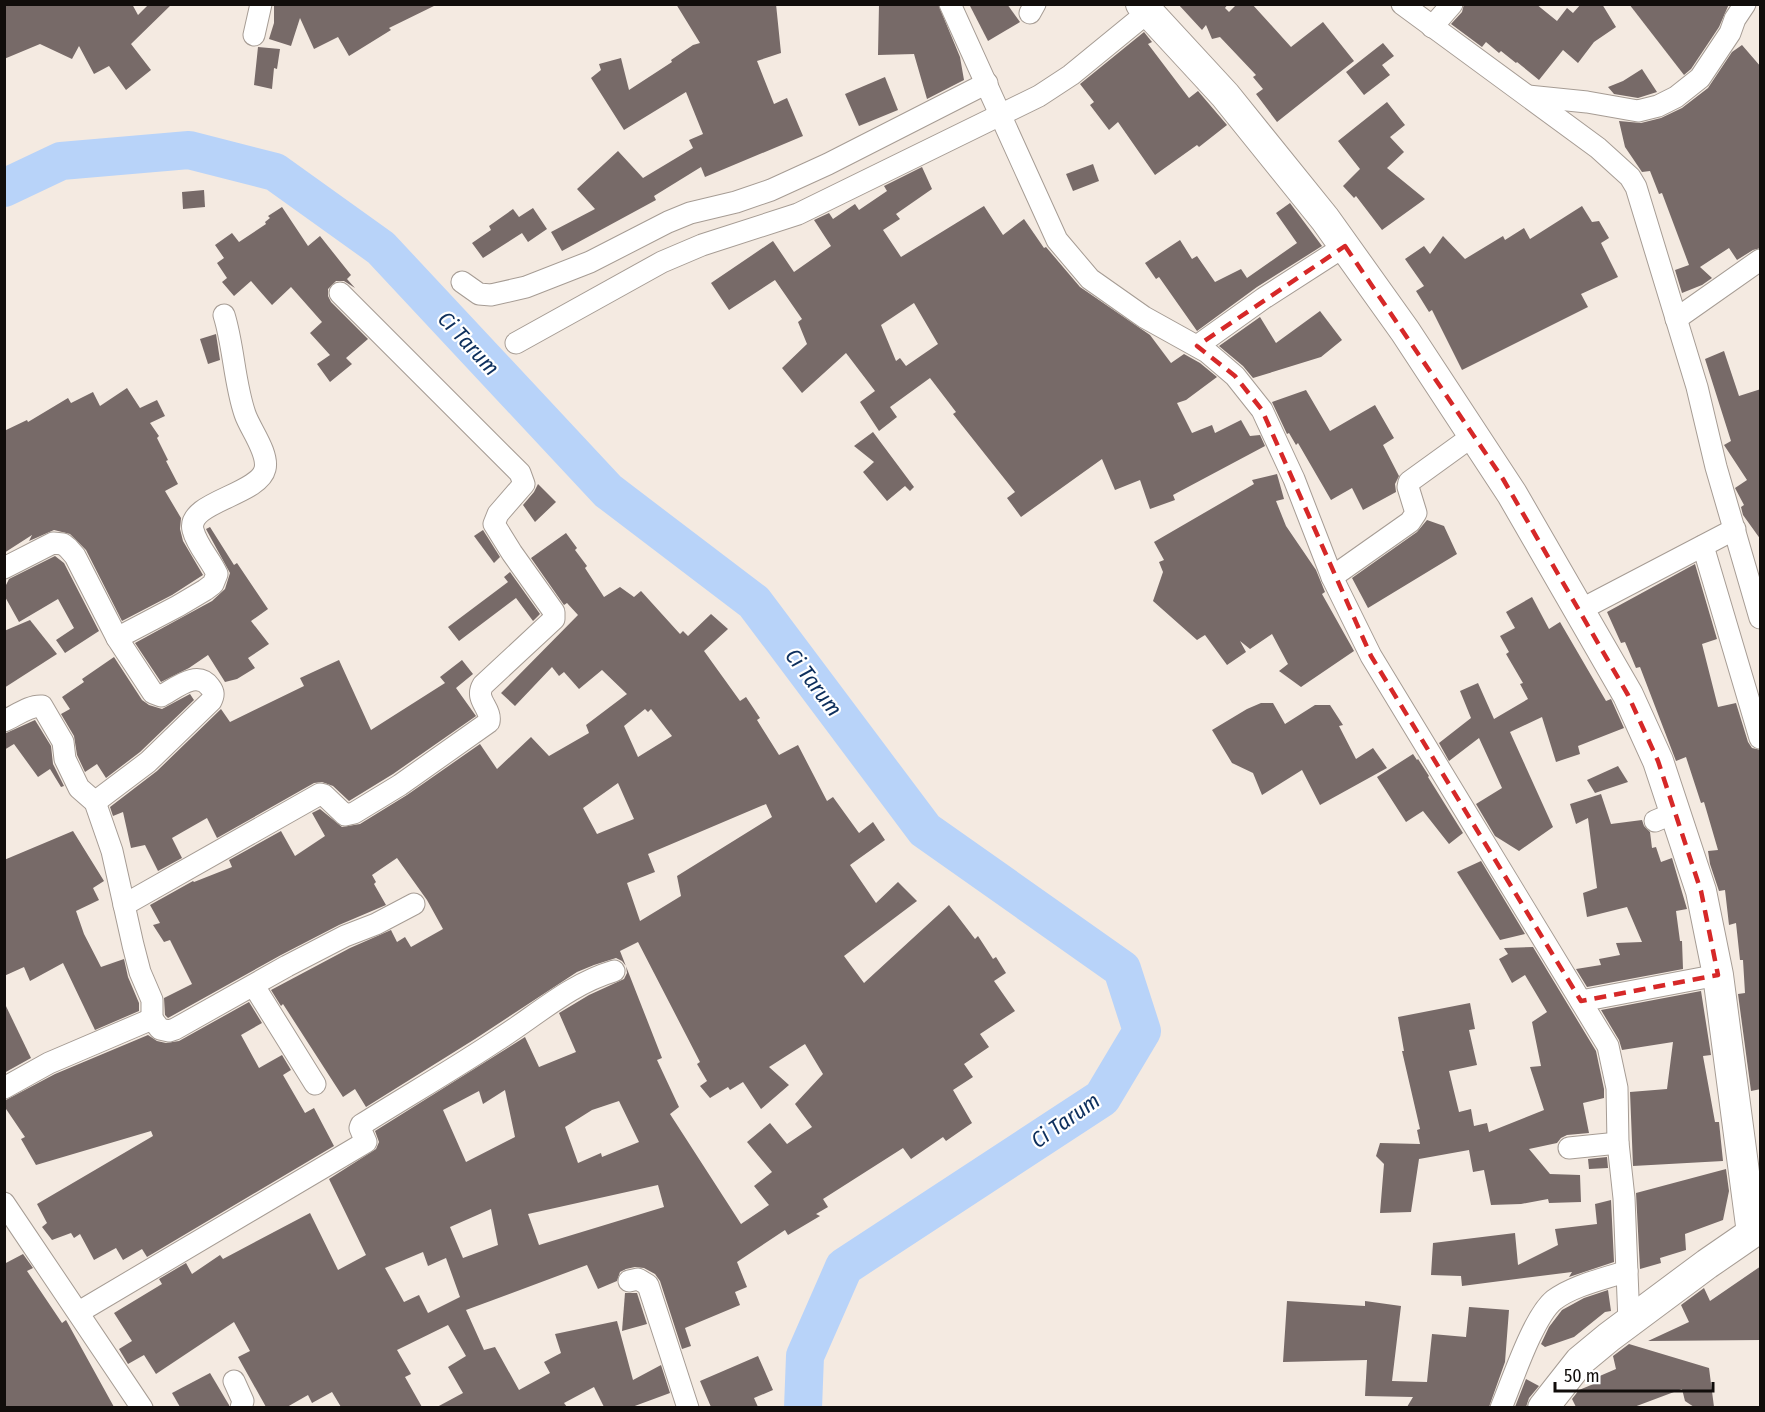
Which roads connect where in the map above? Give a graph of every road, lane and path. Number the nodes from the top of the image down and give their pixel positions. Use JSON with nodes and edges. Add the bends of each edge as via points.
{"nodes":[{"id":1,"x":261,"y":4,"type":"edge"},
{"id":2,"x":950,"y":4,"type":"edge"},
{"id":3,"x":1402,"y":4,"type":"edge"},
{"id":4,"x":1452,"y":4,"type":"edge"},
{"id":5,"x":1745,"y":4,"type":"edge"},
{"id":6,"x":1144,"y":7,"type":"edge"},
{"id":7,"x":1432,"y":27,"type":"junction"},
{"id":8,"x":254,"y":35,"type":"dead end"},
{"id":9,"x":988,"y":85,"type":"junction"},
{"id":10,"x":1528,"y":96,"type":"junction"},
{"id":11,"x":1000,"y":111,"type":"junction"},
{"id":12,"x":692,"y":216,"type":"junction"},
{"id":13,"x":702,"y":242,"type":"junction"},
{"id":14,"x":1345,"y":246,"type":"junction"},
{"id":15,"x":1759,"y":264,"type":"edge"},
{"id":16,"x":462,"y":282,"type":"dead end"},
{"id":17,"x":340,"y":293,"type":"dead end"},
{"id":18,"x":224,"y":315,"type":"dead end"},
{"id":19,"x":1676,"y":319,"type":"junction"},
{"id":20,"x":516,"y":343,"type":"dead end"},
{"id":21,"x":1197,"y":346,"type":"junction"},
{"id":22,"x":1474,"y":435,"type":"junction"},
{"id":23,"x":1732,"y":530,"type":"junction"},
{"id":24,"x":1706,"y":545,"type":"junction"},
{"id":25,"x":4,"y":568,"type":"edge"},
{"id":26,"x":1332,"y":577,"type":"junction"},
{"id":27,"x":1580,"y":610,"type":"junction"},
{"id":28,"x":1761,"y":618,"type":"edge"},
{"id":29,"x":117,"y":638,"type":"junction"},
{"id":30,"x":4,"y":721,"type":"edge"},
{"id":31,"x":1759,"y":726,"type":"edge"},
{"id":32,"x":95,"y":802,"type":"junction"},
{"id":33,"x":414,"y":904,"type":"dead end"},
{"id":34,"x":124,"y":905,"type":"junction"},
{"id":35,"x":614,"y":971,"type":"dead end"},
{"id":36,"x":1718,"y":975,"type":"junction"},
{"id":37,"x":254,"y":986,"type":"junction"},
{"id":38,"x":1586,"y":1000,"type":"junction"},
{"id":39,"x":152,"y":1019,"type":"junction"},
{"id":40,"x":315,"y":1084,"type":"dead end"},
{"id":41,"x":4,"y":1088,"type":"edge"},
{"id":42,"x":1618,"y":1143,"type":"junction"},
{"id":43,"x":1569,"y":1148,"type":"dead end"},
{"id":44,"x":4,"y":1203,"type":"edge"},
{"id":45,"x":1756,"y":1233,"type":"edge"},
{"id":46,"x":1627,"y":1271,"type":"junction"},
{"id":47,"x":629,"y":1281,"type":"dead end"},
{"id":48,"x":79,"y":1312,"type":"junction"},
{"id":49,"x":1629,"y":1322,"type":"junction"},
{"id":50,"x":234,"y":1381,"type":"dead end"},
{"id":51,"x":142,"y":1407,"type":"edge"},
{"id":52,"x":241,"y":1407,"type":"edge"},
{"id":53,"x":688,"y":1407,"type":"edge"},
{"id":54,"x":1501,"y":1407,"type":"edge"},
{"id":55,"x":1543,"y":1407,"type":"edge"}],
"edges":[{"from":1,"to":8,"type":"street"},
{"from":2,"to":9,"type":"street"},
{"from":3,"to":7,"type":"street"},
{"from":4,"to":7,"type":"street"},
{"from":5,"to":10,"type":"street","via":[[1700,78],[1658,106],[1638,111]]},
{"from":6,"to":11,"type":"street","via":[[1071,75],[1039,96]]},
{"from":6,"to":14,"type":"main road","via":[[1225,95]]},
{"from":7,"to":10,"type":"street"},
{"from":9,"to":11,"type":"street"},
{"from":9,"to":12,"type":"street","via":[[771,190]]},
{"from":10,"to":19,"type":"street","via":[[1630,177],[1641,199]]},
{"from":11,"to":13,"type":"street","via":[[798,213]]},
{"from":11,"to":21,"type":"street","via":[[1057,240],[1090,279],[1144,317]]},
{"from":12,"to":13,"type":"street"},
{"from":12,"to":16,"type":"street","via":[[644,233],[590,262],[526,287],[491,295],[479,294]]},
{"from":13,"to":20,"type":"street"},
{"from":14,"to":21,"type":"street"},
{"from":14,"to":22,"type":"main road"},
{"from":15,"to":19,"type":"street"},
{"from":17,"to":34,"type":"street","via":[[520,473],[524,484],[494,524],[554,612],[554,619],[481,688],[480,697],[489,722],[400,785],[345,815],[319,795]]},
{"from":18,"to":29,"type":"street","via":[[245,415],[266,468],[253,484],[203,510],[194,519],[193,530],[218,574],[213,584]]},
{"from":19,"to":23,"type":"street"},
{"from":21,"to":26,"type":"street","via":[[1235,376],[1262,410]]},
{"from":22,"to":26,"type":"street","via":[[1409,482],[1416,513],[1410,522]]},
{"from":22,"to":27,"type":"main road"},
{"from":23,"to":24,"type":"street"},
{"from":23,"to":28,"type":"street"},
{"from":24,"to":27,"type":"street"},
{"from":24,"to":31,"type":"street"},
{"from":25,"to":29,"type":"street","via":[[53,543],[63,544],[75,556]]},
{"from":26,"to":38,"type":"street","via":[[1371,656]]},
{"from":27,"to":36,"type":"main road","via":[[1658,761],[1664,817],[1701,891]]},
{"from":29,"to":32,"type":"street","via":[[153,693],[161,696],[198,679],[205,681],[213,697],[148,762]]},
{"from":30,"to":32,"type":"street","via":[[32,706],[42,706],[63,742],[65,759],[79,788]]},
{"from":32,"to":34,"type":"street","via":[[112,851]]},
{"from":33,"to":37,"type":"street"},
{"from":34,"to":39,"type":"street","via":[[140,972],[152,1000]]},
{"from":35,"to":48,"type":"street","via":[[577,985],[361,1125],[366,1142]]},
{"from":36,"to":38,"type":"street"},
{"from":36,"to":45,"type":"main road"},
{"from":37,"to":39,"type":"street","via":[[169,1031],[160,1029]]},
{"from":37,"to":40,"type":"street"},
{"from":38,"to":42,"type":"street","via":[[1608,1046],[1617,1088]]},
{"from":39,"to":41,"type":"street","via":[[49,1063]]},
{"from":42,"to":43,"type":"street"},
{"from":42,"to":46,"type":"street"},
{"from":44,"to":48,"type":"street"},
{"from":45,"to":49,"type":"main road"},
{"from":46,"to":49,"type":"street"},
{"from":46,"to":54,"type":"street","via":[[1553,1301],[1541,1316]]},
{"from":47,"to":53,"type":"street","via":[[638,1279],[648,1285]]},
{"from":48,"to":51,"type":"street"},
{"from":49,"to":55,"type":"main road","via":[[1580,1361]]},
{"from":50,"to":52,"type":"street","via":[[243,1401]]}]}
